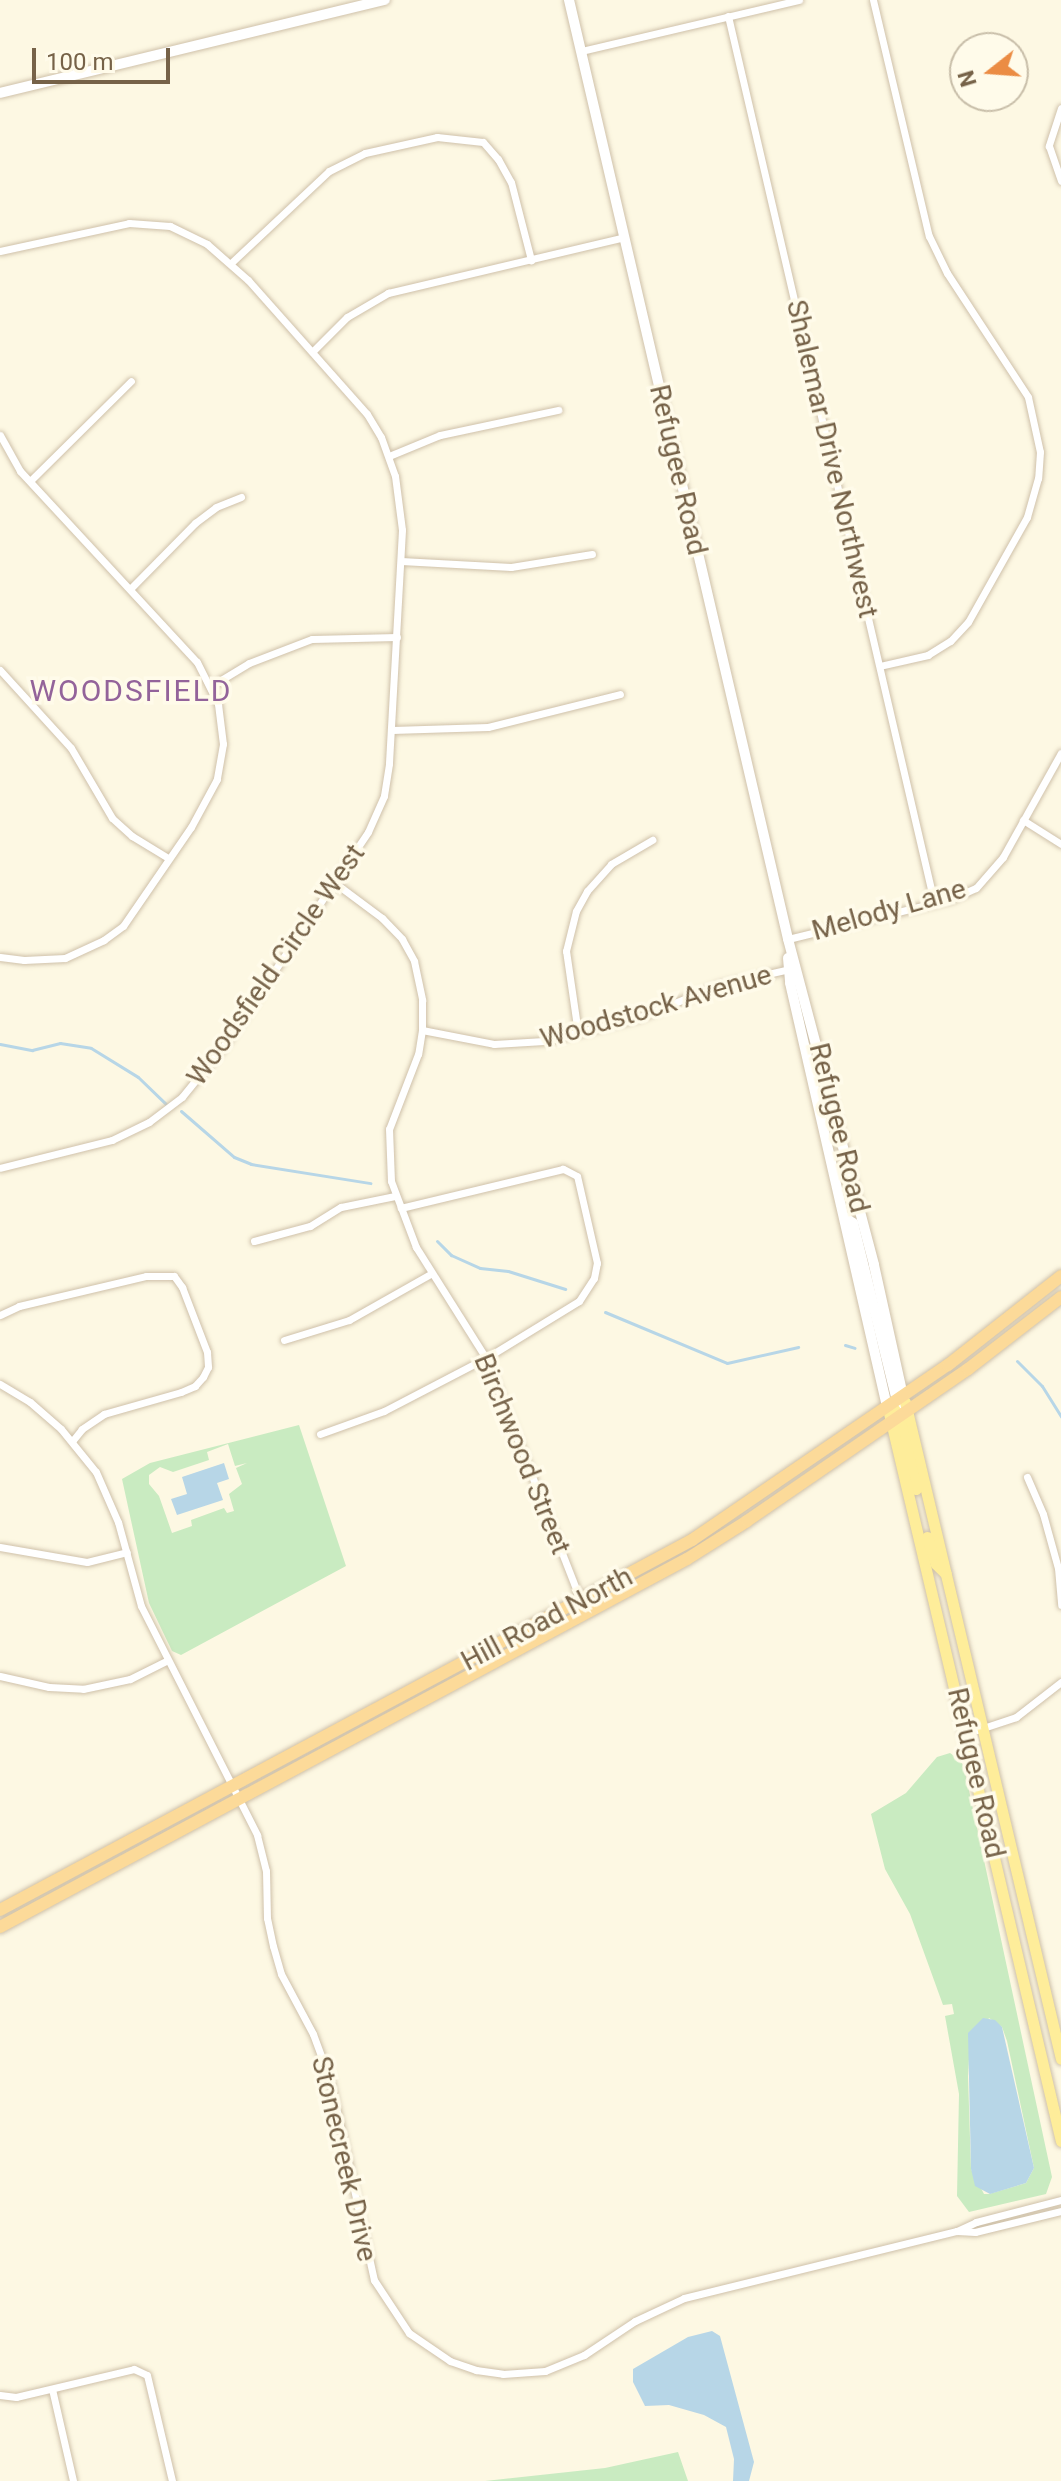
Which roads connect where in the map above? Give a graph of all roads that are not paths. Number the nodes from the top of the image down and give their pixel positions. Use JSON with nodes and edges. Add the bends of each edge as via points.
{"nodes":[{"id":1,"x":385,"y":0,"type":"edge"},
{"id":2,"x":569,"y":0,"type":"edge"},
{"id":3,"x":799,"y":0,"type":"edge"},
{"id":4,"x":873,"y":0,"type":"edge"},
{"id":5,"x":728,"y":16,"type":"junction"},
{"id":6,"x":581,"y":51,"type":"junction"},
{"id":7,"x":0,"y":93,"type":"edge"},
{"id":8,"x":1061,"y":108,"type":"edge"},
{"id":9,"x":1061,"y":181,"type":"edge"},
{"id":10,"x":624,"y":237,"type":"junction"},
{"id":11,"x":0,"y":251,"type":"edge"},
{"id":12,"x":531,"y":260,"type":"junction"},
{"id":13,"x":231,"y":263,"type":"junction"},
{"id":14,"x":313,"y":351,"type":"junction"},
{"id":15,"x":131,"y":381,"type":"dead end"},
{"id":16,"x":558,"y":410,"type":"dead end"},
{"id":17,"x":0,"y":435,"type":"edge"},
{"id":18,"x":389,"y":456,"type":"junction"},
{"id":19,"x":30,"y":481,"type":"junction"},
{"id":20,"x":241,"y":497,"type":"dead end"},
{"id":21,"x":592,"y":554,"type":"dead end"},
{"id":22,"x":401,"y":561,"type":"junction"},
{"id":23,"x":130,"y":589,"type":"junction"},
{"id":24,"x":397,"y":637,"type":"junction"},
{"id":25,"x":880,"y":666,"type":"junction"},
{"id":26,"x":0,"y":670,"type":"edge"},
{"id":27,"x":211,"y":686,"type":"junction"},
{"id":28,"x":620,"y":694,"type":"dead end"},
{"id":29,"x":392,"y":730,"type":"junction"},
{"id":30,"x":1061,"y":753,"type":"edge"},
{"id":31,"x":1023,"y":820,"type":"junction"},
{"id":32,"x":652,"y":840,"type":"dead end"},
{"id":33,"x":1061,"y":844,"type":"edge"},
{"id":34,"x":168,"y":858,"type":"junction"},
{"id":35,"x":335,"y":883,"type":"junction"},
{"id":36,"x":934,"y":902,"type":"junction"},
{"id":37,"x":788,"y":939,"type":"junction"},
{"id":38,"x":0,"y":957,"type":"edge"},
{"id":39,"x":792,"y":969,"type":"junction"},
{"id":40,"x":422,"y":1030,"type":"junction"},
{"id":41,"x":578,"y":1033,"type":"junction"},
{"id":42,"x":0,"y":1168,"type":"edge"},
{"id":43,"x":395,"y":1196,"type":"junction"},
{"id":44,"x":401,"y":1208,"type":"junction"},
{"id":45,"x":254,"y":1241,"type":"dead end"},
{"id":46,"x":432,"y":1273,"type":"junction"},
{"id":47,"x":1061,"y":1276,"type":"edge"},
{"id":48,"x":1061,"y":1297,"type":"edge"},
{"id":49,"x":0,"y":1315,"type":"edge"},
{"id":50,"x":284,"y":1340,"type":"dead end"},
{"id":51,"x":486,"y":1358,"type":"junction"},
{"id":52,"x":0,"y":1384,"type":"edge"},
{"id":53,"x":897,"y":1408,"type":"junction"},
{"id":54,"x":320,"y":1434,"type":"dead end"},
{"id":55,"x":73,"y":1440,"type":"junction"},
{"id":56,"x":1027,"y":1477,"type":"dead end"},
{"id":57,"x":0,"y":1547,"type":"edge"},
{"id":58,"x":127,"y":1552,"type":"junction"},
{"id":59,"x":582,"y":1604,"type":"junction"},
{"id":60,"x":1061,"y":1605,"type":"edge"},
{"id":61,"x":166,"y":1661,"type":"junction"},
{"id":62,"x":0,"y":1676,"type":"edge"},
{"id":63,"x":1061,"y":1682,"type":"edge"},
{"id":64,"x":980,"y":1729,"type":"junction"},
{"id":65,"x":232,"y":1786,"type":"junction"},
{"id":66,"x":240,"y":1801,"type":"junction"},
{"id":67,"x":0,"y":1910,"type":"edge"},
{"id":68,"x":0,"y":1927,"type":"edge"},
{"id":69,"x":1061,"y":2059,"type":"edge"},
{"id":70,"x":1061,"y":2141,"type":"edge"},
{"id":71,"x":1061,"y":2200,"type":"edge"},
{"id":72,"x":1061,"y":2211,"type":"edge"},
{"id":73,"x":957,"y":2231,"type":"junction"},
{"id":74,"x":52,"y":2389,"type":"junction"},
{"id":75,"x":0,"y":2395,"type":"edge"},
{"id":76,"x":73,"y":2481,"type":"edge"},
{"id":77,"x":172,"y":2481,"type":"edge"}],
"edges":[{"from":1,"to":7,"type":"main road"},
{"from":2,"to":6,"type":"main road","name":"Refugee Road"},
{"from":3,"to":5,"type":"street"},
{"from":4,"to":25,"type":"street","via":[[929,236],[947,273],[1028,397],[1040,452],[1027,517],[968,622],[928,655]]},
{"from":5,"to":6,"type":"street"},
{"from":5,"to":25,"type":"street","name":"Shalemar Drive Northwest"},
{"from":6,"to":10,"type":"main road","name":"Refugee Road"},
{"from":8,"to":9,"type":"street","via":[[1049,146]]},
{"from":10,"to":12,"type":"street"},
{"from":10,"to":37,"type":"main road","name":"Refugee Road"},
{"from":11,"to":13,"type":"street","name":"Woodsfield Circle West","via":[[101,226],[142,222],[183,231]]},
{"from":12,"to":13,"type":"street","via":[[506,170],[483,142],[450,136],[384,147],[323,174]]},
{"from":12,"to":14,"type":"street","via":[[388,293],[347,317]]},
{"from":13,"to":14,"type":"street","name":"Woodsfield Circle West"},
{"from":14,"to":18,"type":"street","name":"Woodsfield Circle West","via":[[359,403]]},
{"from":15,"to":19,"type":"street"},
{"from":16,"to":18,"type":"street","via":[[440,435]]},
{"from":17,"to":19,"type":"street"},
{"from":18,"to":22,"type":"street","name":"Woodsfield Circle West","via":[[399,494]]},
{"from":19,"to":23,"type":"street"},
{"from":20,"to":23,"type":"street","via":[[205,515]]},
{"from":21,"to":22,"type":"street","via":[[511,567]]},
{"from":22,"to":24,"type":"street","name":"Woodsfield Circle West"},
{"from":23,"to":27,"type":"street","via":[[179,641]]},
{"from":24,"to":27,"type":"street","via":[[312,639],[249,663]]},
{"from":24,"to":29,"type":"street","name":"Woodsfield Circle West"},
{"from":25,"to":36,"type":"street","name":"Shalemar Drive Northwest"},
{"from":26,"to":34,"type":"street","via":[[71,748],[112,818]]},
{"from":27,"to":34,"type":"street","via":[[222,725],[220,766],[191,827]]},
{"from":28,"to":29,"type":"street","via":[[488,727]]},
{"from":29,"to":35,"type":"street","name":"Woodsfield Circle West","via":[[388,777],[376,817]]},
{"from":30,"to":31,"type":"street","name":"Melody Lane"},
{"from":31,"to":33,"type":"street"},
{"from":31,"to":36,"type":"street","name":"Melody Lane","via":[[986,879],[963,895]]},
{"from":32,"to":41,"type":"street","via":[[611,864],[576,911],[566,951]]},
{"from":34,"to":38,"type":"street","via":[[114,934],[65,958]]},
{"from":35,"to":40,"type":"street","name":"Birchwood Street","via":[[382,918],[408,948],[420,985]]},
{"from":35,"to":42,"type":"street","name":"Woodsfield Circle West","via":[[225,1044],[178,1101],[112,1140]]},
{"from":36,"to":37,"type":"street","name":"Melody Lane"},
{"from":37,"to":39,"type":"main road","name":"Refugee Road"},
{"from":39,"to":41,"type":"street","name":"Woodstock Avenue","via":[[719,985],[640,1017]]},
{"from":39,"to":53,"type":"main road","name":"Refugee Road","via":[[874,1265]]},
{"from":39,"to":53,"type":"main road","name":"Refugee Road","via":[[834,1176],[844,1217],[853,1223]]},
{"from":40,"to":41,"type":"street","name":"Woodstock Avenue","via":[[506,1044]]},
{"from":40,"to":43,"type":"street","name":"Birchwood Street","via":[[389,1129],[388,1169]]},
{"from":43,"to":44,"type":"street","name":"Birchwood Street"},
{"from":43,"to":45,"type":"street","via":[[341,1207],[310,1226]]},
{"from":44,"to":46,"type":"street","name":"Birchwood Street"},
{"from":44,"to":51,"type":"street","via":[[563,1169],[577,1176],[597,1263],[594,1278],[579,1301]]},
{"from":46,"to":50,"type":"street","via":[[349,1320]]},
{"from":46,"to":51,"type":"street","name":"Birchwood Street"},
{"from":47,"to":53,"type":"highway","name":"Hill Road North"},
{"from":48,"to":53,"type":"highway","name":"Hill Road North","via":[[1041,1316]]},
{"from":49,"to":55,"type":"street","via":[[146,1276],[174,1276],[182,1287],[207,1352],[203,1377],[181,1392],[104,1414]]},
{"from":51,"to":54,"type":"street","via":[[384,1411]]},
{"from":51,"to":59,"type":"street","name":"Birchwood Street"},
{"from":52,"to":55,"type":"street","name":"Stonecreek Drive"},
{"from":53,"to":59,"type":"highway","name":"Hill Road North"},
{"from":53,"to":64,"type":"main road","name":"Refugee Road","via":[[926,1534],[936,1564],[947,1574]]},
{"from":53,"to":66,"type":"highway","name":"Hill Road North","via":[[687,1559]]},
{"from":53,"to":70,"type":"main road","name":"Refugee Road"},
{"from":55,"to":58,"type":"street","name":"Stonecreek Drive","via":[[103,1484]]},
{"from":56,"to":60,"type":"street","via":[[1058,1568]]},
{"from":57,"to":58,"type":"street","via":[[87,1562]]},
{"from":58,"to":61,"type":"street","name":"Stonecreek Drive","via":[[141,1606]]},
{"from":59,"to":65,"type":"highway","name":"Hill Road North"},
{"from":61,"to":62,"type":"street","via":[[121,1682],[83,1689]]},
{"from":61,"to":65,"type":"street","name":"Stonecreek Drive"},
{"from":63,"to":64,"type":"street","via":[[1016,1717]]},
{"from":64,"to":69,"type":"main road","name":"Refugee Road"},
{"from":65,"to":66,"type":"street","name":"Stonecreek Drive"},
{"from":65,"to":67,"type":"highway","name":"Hill Road North"},
{"from":66,"to":68,"type":"highway","name":"Hill Road North"},
{"from":66,"to":73,"type":"street","name":"Stonecreek Drive","via":[[257,1835],[266,1871],[267,1918],[281,1974],[330,2080],[374,2280],[409,2333],[450,2361],[503,2374],[545,2371],[684,2298]]},
{"from":71,"to":73,"type":"street","name":"Stonecreek Drive"},
{"from":72,"to":73,"type":"street","name":"Stonecreek Drive","via":[[975,2232]]},
{"from":74,"to":75,"type":"street"},
{"from":74,"to":76,"type":"street"},
{"from":74,"to":77,"type":"street","via":[[134,2369],[147,2375]]}]}
